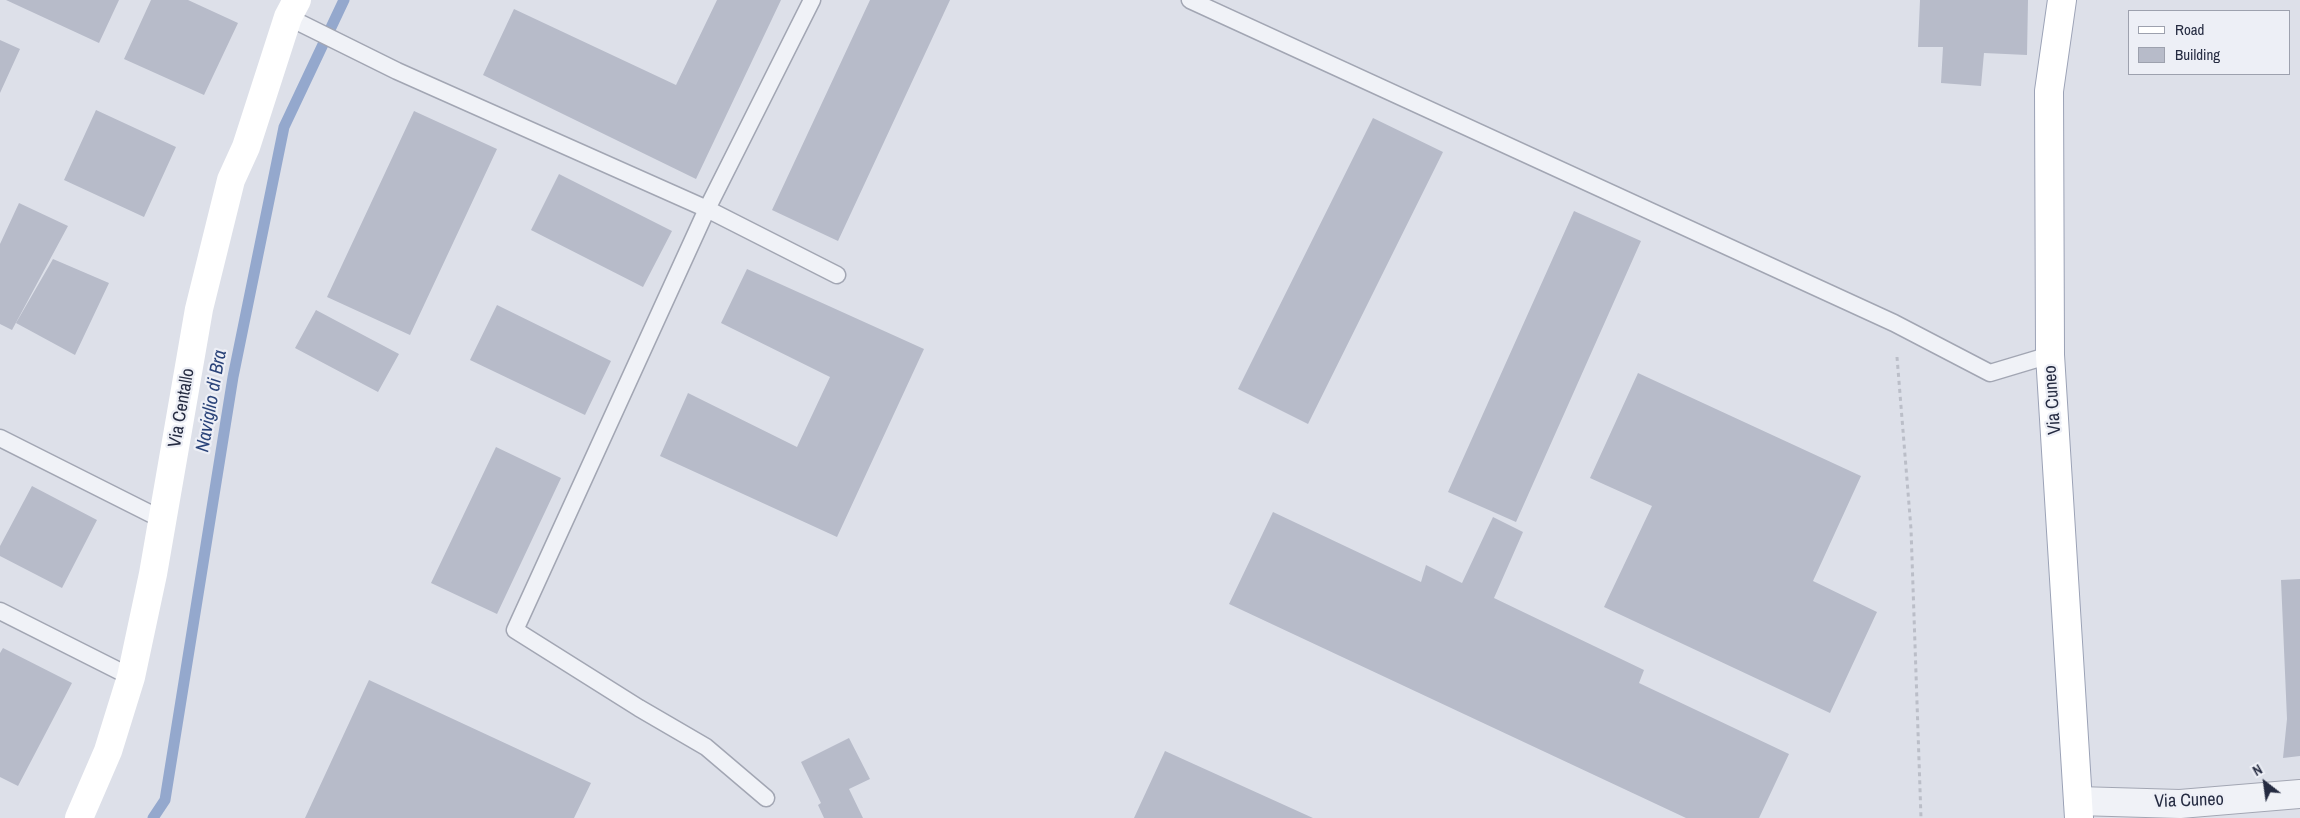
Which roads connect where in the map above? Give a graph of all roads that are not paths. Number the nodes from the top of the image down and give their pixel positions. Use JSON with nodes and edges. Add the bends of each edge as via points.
{"nodes":[{"id":1,"x":812,"y":0,"type":"edge"},
{"id":2,"x":1190,"y":0,"type":"edge"},
{"id":3,"x":2062,"y":0,"type":"edge"},
{"id":4,"x":296,"y":14,"type":"edge"},
{"id":5,"x":708,"y":210,"type":"junction"},
{"id":6,"x":837,"y":275,"type":"dead end"},
{"id":7,"x":2050,"y":355,"type":"junction"},
{"id":8,"x":0,"y":438,"type":"edge"},
{"id":9,"x":162,"y":520,"type":"junction"},
{"id":10,"x":0,"y":611,"type":"edge"},
{"id":11,"x":131,"y":677,"type":"junction"},
{"id":12,"x":2300,"y":794,"type":"edge"},
{"id":13,"x":766,"y":798,"type":"dead end"},
{"id":14,"x":2079,"y":809,"type":"edge"},
{"id":15,"x":79,"y":818,"type":"edge"}],
"edges":[{"from":1,"to":5,"type":"lane"},
{"from":2,"to":7,"type":"lane","via":[[1894,323],[1990,372]]},
{"from":3,"to":7,"type":"main road","name":"Via Cuneo","via":[[2050,91]]},
{"from":4,"to":5,"type":"lane","via":[[397,71]]},
{"from":4,"to":9,"type":"main road","name":"Via Centallo","via":[[231,180],[199,309]]},
{"from":5,"to":6,"type":"lane"},
{"from":5,"to":13,"type":"lane","via":[[515,630],[638,708],[706,746]]},
{"from":7,"to":14,"type":"main road","name":"Via Cuneo"},
{"from":8,"to":9,"type":"lane"},
{"from":9,"to":11,"type":"main road","name":"Via Centallo"},
{"from":10,"to":11,"type":"lane"},
{"from":11,"to":15,"type":"main road","name":"Via Centallo","via":[[108,751]]},
{"from":12,"to":14,"type":"street","name":"Via Cuneo"}]}
